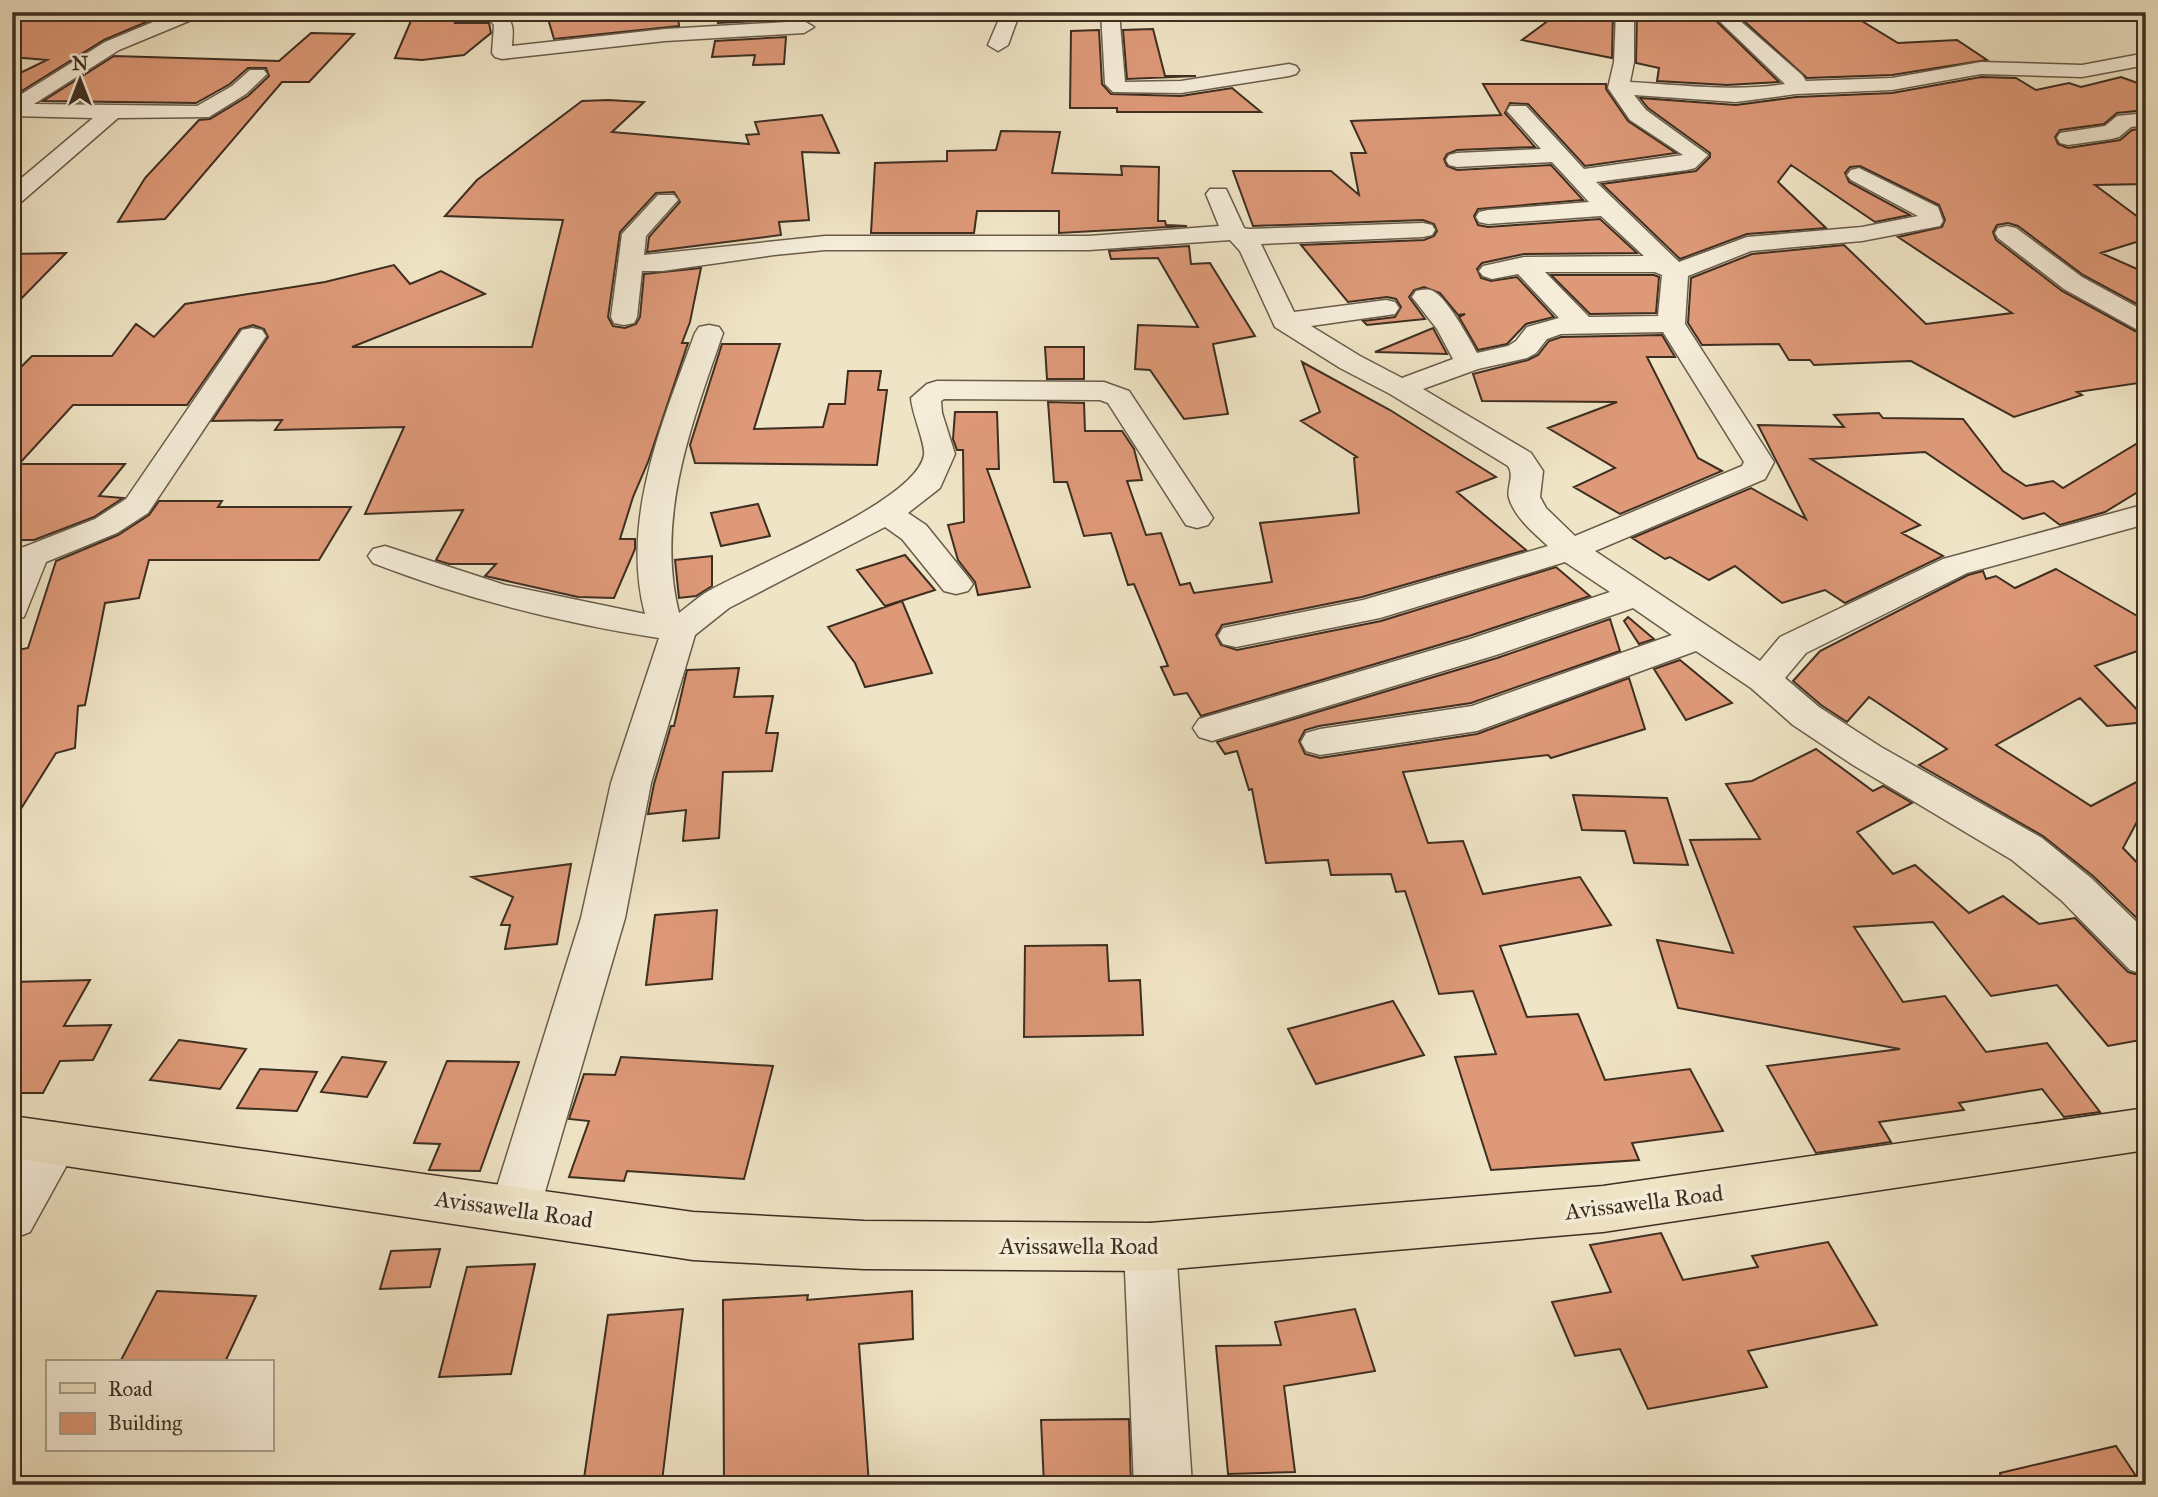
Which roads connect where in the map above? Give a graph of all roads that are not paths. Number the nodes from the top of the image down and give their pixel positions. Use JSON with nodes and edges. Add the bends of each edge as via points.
{"nodes":[{"id":1,"x":194,"y":12,"type":"edge"},
{"id":2,"x":1012,"y":12,"type":"edge"},
{"id":3,"x":1110,"y":12,"type":"edge"},
{"id":4,"x":1625,"y":12,"type":"edge"},
{"id":5,"x":1718,"y":12,"type":"edge"},
{"id":6,"x":515,"y":13,"type":"edge"},
{"id":7,"x":493,"y":14,"type":"edge"},
{"id":8,"x":804,"y":27,"type":"dead end"},
{"id":9,"x":998,"y":45,"type":"dead end"},
{"id":10,"x":2146,"y":60,"type":"edge"},
{"id":11,"x":1289,"y":70,"type":"dead end"},
{"id":12,"x":257,"y":74,"type":"dead end"},
{"id":13,"x":1618,"y":88,"type":"junction"},
{"id":14,"x":1796,"y":88,"type":"junction"},
{"id":15,"x":12,"y":110,"type":"edge"},
{"id":16,"x":1517,"y":111,"type":"dead end"},
{"id":17,"x":113,"y":112,"type":"junction"},
{"id":18,"x":2146,"y":119,"type":"edge"},
{"id":19,"x":2068,"y":138,"type":"dead end"},
{"id":20,"x":1559,"y":155,"type":"junction"},
{"id":21,"x":1457,"y":160,"type":"dead end"},
{"id":22,"x":1859,"y":176,"type":"dead end"},
{"id":23,"x":1579,"y":177,"type":"junction"},
{"id":24,"x":1218,"y":194,"type":"dead end"},
{"id":25,"x":12,"y":198,"type":"edge"},
{"id":26,"x":666,"y":200,"type":"dead end"},
{"id":27,"x":1607,"y":208,"type":"junction"},
{"id":28,"x":1489,"y":217,"type":"dead end"},
{"id":29,"x":1423,"y":230,"type":"dead end"},
{"id":30,"x":2007,"y":233,"type":"dead end"},
{"id":31,"x":1239,"y":235,"type":"junction"},
{"id":32,"x":629,"y":263,"type":"junction"},
{"id":33,"x":1524,"y":265,"type":"junction"},
{"id":34,"x":1492,"y":271,"type":"dead end"},
{"id":35,"x":1675,"y":272,"type":"junction"},
{"id":36,"x":1425,"y":297,"type":"dead end"},
{"id":37,"x":1386,"y":308,"type":"dead end"},
{"id":38,"x":624,"y":317,"type":"dead end"},
{"id":39,"x":1285,"y":321,"type":"junction"},
{"id":40,"x":2146,"y":323,"type":"edge"},
{"id":41,"x":1580,"y":324,"type":"junction"},
{"id":42,"x":1671,"y":324,"type":"junction"},
{"id":43,"x":709,"y":333,"type":"dead end"},
{"id":44,"x":252,"y":337,"type":"dead end"},
{"id":45,"x":1469,"y":363,"type":"junction"},
{"id":46,"x":1401,"y":388,"type":"junction"},
{"id":47,"x":887,"y":513,"type":"junction"},
{"id":48,"x":2146,"y":514,"type":"edge"},
{"id":49,"x":1197,"y":518,"type":"dead end"},
{"id":50,"x":1570,"y":550,"type":"junction"},
{"id":51,"x":385,"y":556,"type":"dead end"},
{"id":52,"x":22,"y":558,"type":"edge"},
{"id":53,"x":956,"y":584,"type":"dead end"},
{"id":54,"x":1637,"y":595,"type":"junction"},
{"id":55,"x":12,"y":610,"type":"edge"},
{"id":56,"x":679,"y":629,"type":"junction"},
{"id":57,"x":1236,"y":636,"type":"dead end"},
{"id":58,"x":1698,"y":638,"type":"junction"},
{"id":59,"x":1764,"y":680,"type":"junction"},
{"id":60,"x":1212,"y":728,"type":"dead end"},
{"id":61,"x":1320,"y":742,"type":"dead end"},
{"id":62,"x":2146,"y":958,"type":"edge"},
{"id":63,"x":2146,"y":1129,"type":"edge"},
{"id":64,"x":33,"y":1140,"type":"edge"},
{"id":65,"x":515,"y":1209,"type":"junction"},
{"id":66,"x":12,"y":1216,"type":"edge"},
{"id":67,"x":1150,"y":1247,"type":"junction"},
{"id":68,"x":1163,"y":1485,"type":"edge"}],
"edges":[{"from":1,"to":15,"type":"street","via":[[113,46]]},
{"from":2,"to":9,"type":"street"},
{"from":3,"to":11,"type":"street","via":[[1115,84],[1120,88],[1181,87]]},
{"from":4,"to":13,"type":"street","via":[[1624,62]]},
{"from":5,"to":14,"type":"street","via":[[1795,79]]},
{"from":6,"to":7,"type":"street"},
{"from":7,"to":8,"type":"street","via":[[504,24],[502,53],[665,35]]},
{"from":10,"to":14,"type":"street","via":[[2082,71],[1981,68],[1892,84]]},
{"from":12,"to":17,"type":"street","via":[[201,112]]},
{"from":13,"to":14,"type":"street","via":[[1701,96]]},
{"from":13,"to":23,"type":"street","via":[[1638,115],[1696,155],[1687,163]]},
{"from":15,"to":17,"type":"street"},
{"from":16,"to":20,"type":"street"},
{"from":17,"to":25,"type":"street"},
{"from":18,"to":19,"type":"street","via":[[2125,121],[2111,132]]},
{"from":20,"to":21,"type":"street"},
{"from":20,"to":23,"type":"street"},
{"from":22,"to":35,"type":"street","via":[[1929,212],[1931,221],[1862,234],[1747,244]]},
{"from":23,"to":27,"type":"street"},
{"from":24,"to":31,"type":"street"},
{"from":26,"to":32,"type":"street","via":[[634,234]]},
{"from":27,"to":28,"type":"street"},
{"from":27,"to":35,"type":"street"},
{"from":29,"to":31,"type":"street"},
{"from":30,"to":40,"type":"street","via":[[2073,283]]},
{"from":31,"to":32,"type":"street","via":[[1089,243],[825,243]]},
{"from":31,"to":39,"type":"street"},
{"from":32,"to":38,"type":"street"},
{"from":33,"to":34,"type":"street"},
{"from":33,"to":35,"type":"street","via":[[1660,264]]},
{"from":33,"to":41,"type":"street"},
{"from":35,"to":42,"type":"street"},
{"from":36,"to":45,"type":"street"},
{"from":37,"to":39,"type":"street"},
{"from":39,"to":46,"type":"street"},
{"from":41,"to":42,"type":"street"},
{"from":41,"to":45,"type":"street","via":[[1537,333],[1517,352]]},
{"from":42,"to":50,"type":"street","via":[[1759,462],[1754,472]]},
{"from":43,"to":56,"type":"street","via":[[673,438],[659,497],[656,583],[663,617]]},
{"from":44,"to":52,"type":"street","via":[[137,506],[106,526]]},
{"from":45,"to":46,"type":"street"},
{"from":46,"to":50,"type":"street","via":[[1520,460],[1527,471],[1524,497],[1533,513]]},
{"from":47,"to":49,"type":"street","via":[[929,481],[940,454],[926,398],[937,390],[1104,391],[1119,397]]},
{"from":47,"to":53,"type":"street","via":[[914,532]]},
{"from":47,"to":56,"type":"street","via":[[717,601]]},
{"from":48,"to":59,"type":"street","via":[[1955,566],[1793,645]]},
{"from":50,"to":54,"type":"street"},
{"from":50,"to":57,"type":"street","via":[[1368,610]]},
{"from":51,"to":56,"type":"street","via":[[440,578],[516,599]]},
{"from":52,"to":55,"type":"street"},
{"from":54,"to":58,"type":"street"},
{"from":54,"to":60,"type":"street","via":[[1483,647]]},
{"from":56,"to":65,"type":"street","via":[[631,783],[603,918]]},
{"from":58,"to":59,"type":"street"},
{"from":58,"to":61,"type":"street","via":[[1477,718]]},
{"from":59,"to":62,"type":"street","via":[[1806,716],[1867,756],[2027,849],[2076,889]]},
{"from":63,"to":67,"type":"main road","name":"Avissawella Road","via":[[1603,1209]]},
{"from":64,"to":65,"type":"main road","name":"Avissawella Road"},
{"from":64,"to":66,"type":"street"},
{"from":65,"to":67,"type":"main road","name":"Avissawella Road","via":[[693,1236],[864,1245]]},
{"from":67,"to":68,"type":"street"}]}
